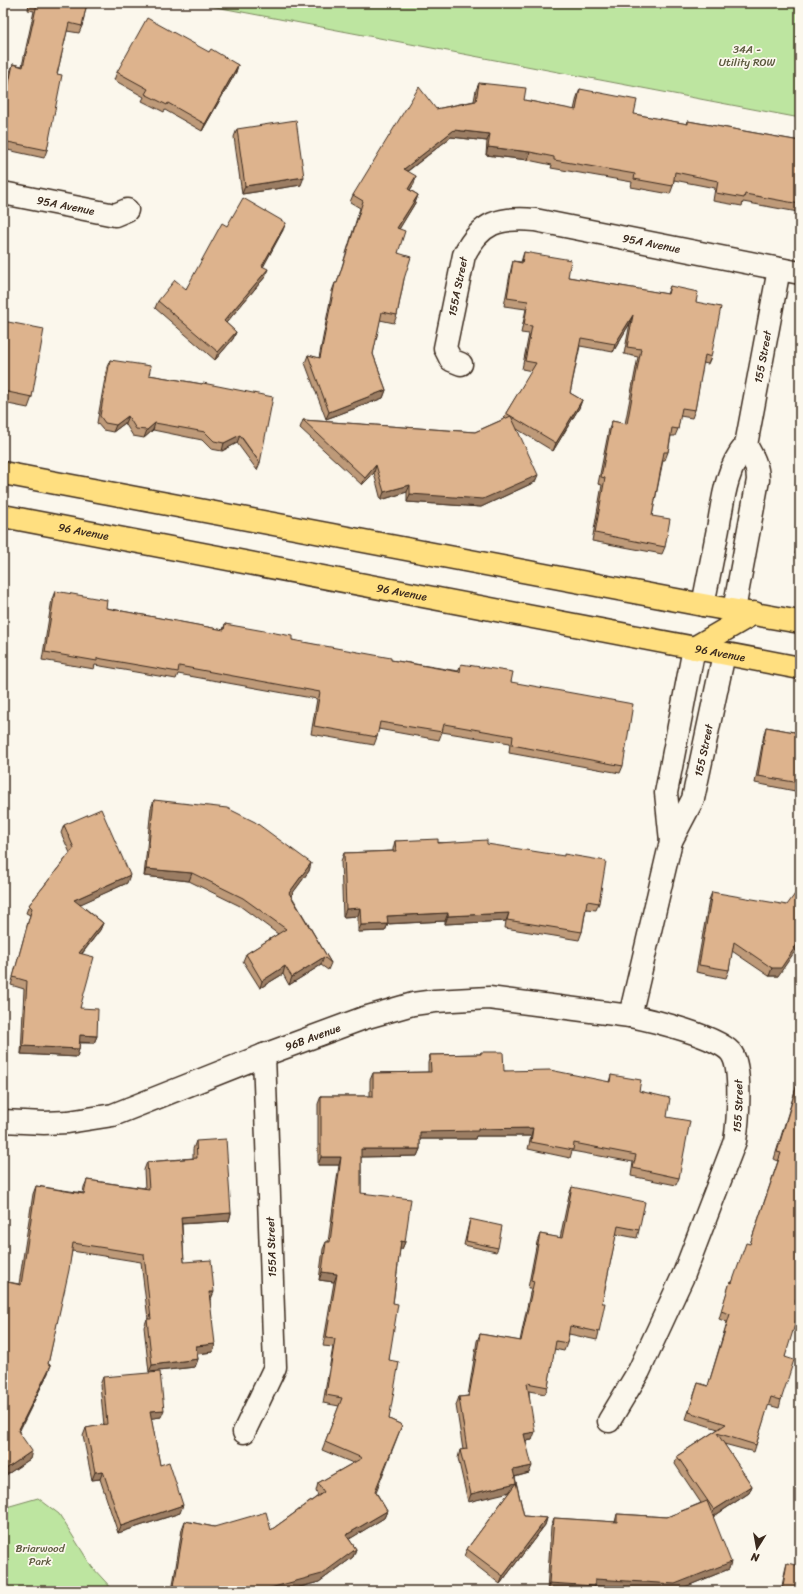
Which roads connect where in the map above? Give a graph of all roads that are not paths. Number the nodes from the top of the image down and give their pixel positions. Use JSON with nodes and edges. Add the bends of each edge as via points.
{"nodes":[{"id":1,"x":3,"y":193,"type":"edge"},
{"id":2,"x":127,"y":210,"type":"dead end"},
{"id":3,"x":503,"y":220,"type":"joint"},
{"id":4,"x":790,"y":271,"type":"edge"},
{"id":5,"x":462,"y":364,"type":"dead end"},
{"id":6,"x":746,"y":445,"type":"junction"},
{"id":7,"x":3,"y":473,"type":"edge"},
{"id":8,"x":3,"y":516,"type":"edge"},
{"id":9,"x":703,"y":605,"type":"junction"},
{"id":10,"x":744,"y":612,"type":"junction"},
{"id":11,"x":800,"y":622,"type":"edge"},
{"id":12,"x":694,"y":648,"type":"junction"},
{"id":13,"x":724,"y":654,"type":"junction"},
{"id":14,"x":800,"y":668,"type":"edge"},
{"id":15,"x":671,"y":841,"type":"junction"},
{"id":16,"x":630,"y":1016,"type":"junction"},
{"id":17,"x":264,"y":1056,"type":"junction"},
{"id":18,"x":3,"y":1121,"type":"edge"},
{"id":19,"x":609,"y":1422,"type":"dead end"},
{"id":20,"x":244,"y":1432,"type":"dead end"}],
"edges":[{"from":1,"to":2,"type":"street","name":"95A Avenue","via":[[115,215]]},
{"from":3,"to":4,"type":"street","name":"95A Avenue","via":[[535,220]]},
{"from":3,"to":5,"type":"street","name":"155A Street","via":[[491,223],[471,242],[464,255],[445,348],[451,360]]},
{"from":4,"to":6,"type":"street","name":"155 Street"},
{"from":6,"to":9,"type":"street","name":"155 Street","via":[[738,454],[725,489]]},
{"from":6,"to":10,"type":"street","via":[[758,468],[758,480]]},
{"from":7,"to":9,"type":"main road"},
{"from":8,"to":12,"type":"main road","name":"96 Avenue"},
{"from":9,"to":10,"type":"main road"},
{"from":10,"to":11,"type":"main road"},
{"from":10,"to":12,"type":"main road"},
{"from":12,"to":13,"type":"main road","name":"96 Avenue"},
{"from":12,"to":15,"type":"street","name":"155 Street","via":[[666,793]]},
{"from":13,"to":14,"type":"main road","name":"96 Avenue"},
{"from":13,"to":15,"type":"street","name":"155 Street","via":[[693,799]]},
{"from":15,"to":16,"type":"street","name":"155 Street"},
{"from":16,"to":17,"type":"street","name":"96B Avenue","via":[[489,998],[435,1001],[376,1014]]},
{"from":16,"to":19,"type":"street","name":"155 Street","via":[[660,1022],[726,1046],[736,1064],[738,1121],[735,1141],[684,1274],[639,1371]]},
{"from":17,"to":18,"type":"street","name":"96B Avenue","via":[[113,1115],[56,1122]]},
{"from":17,"to":20,"type":"street","name":"155A Street","via":[[275,1367]]}]}
